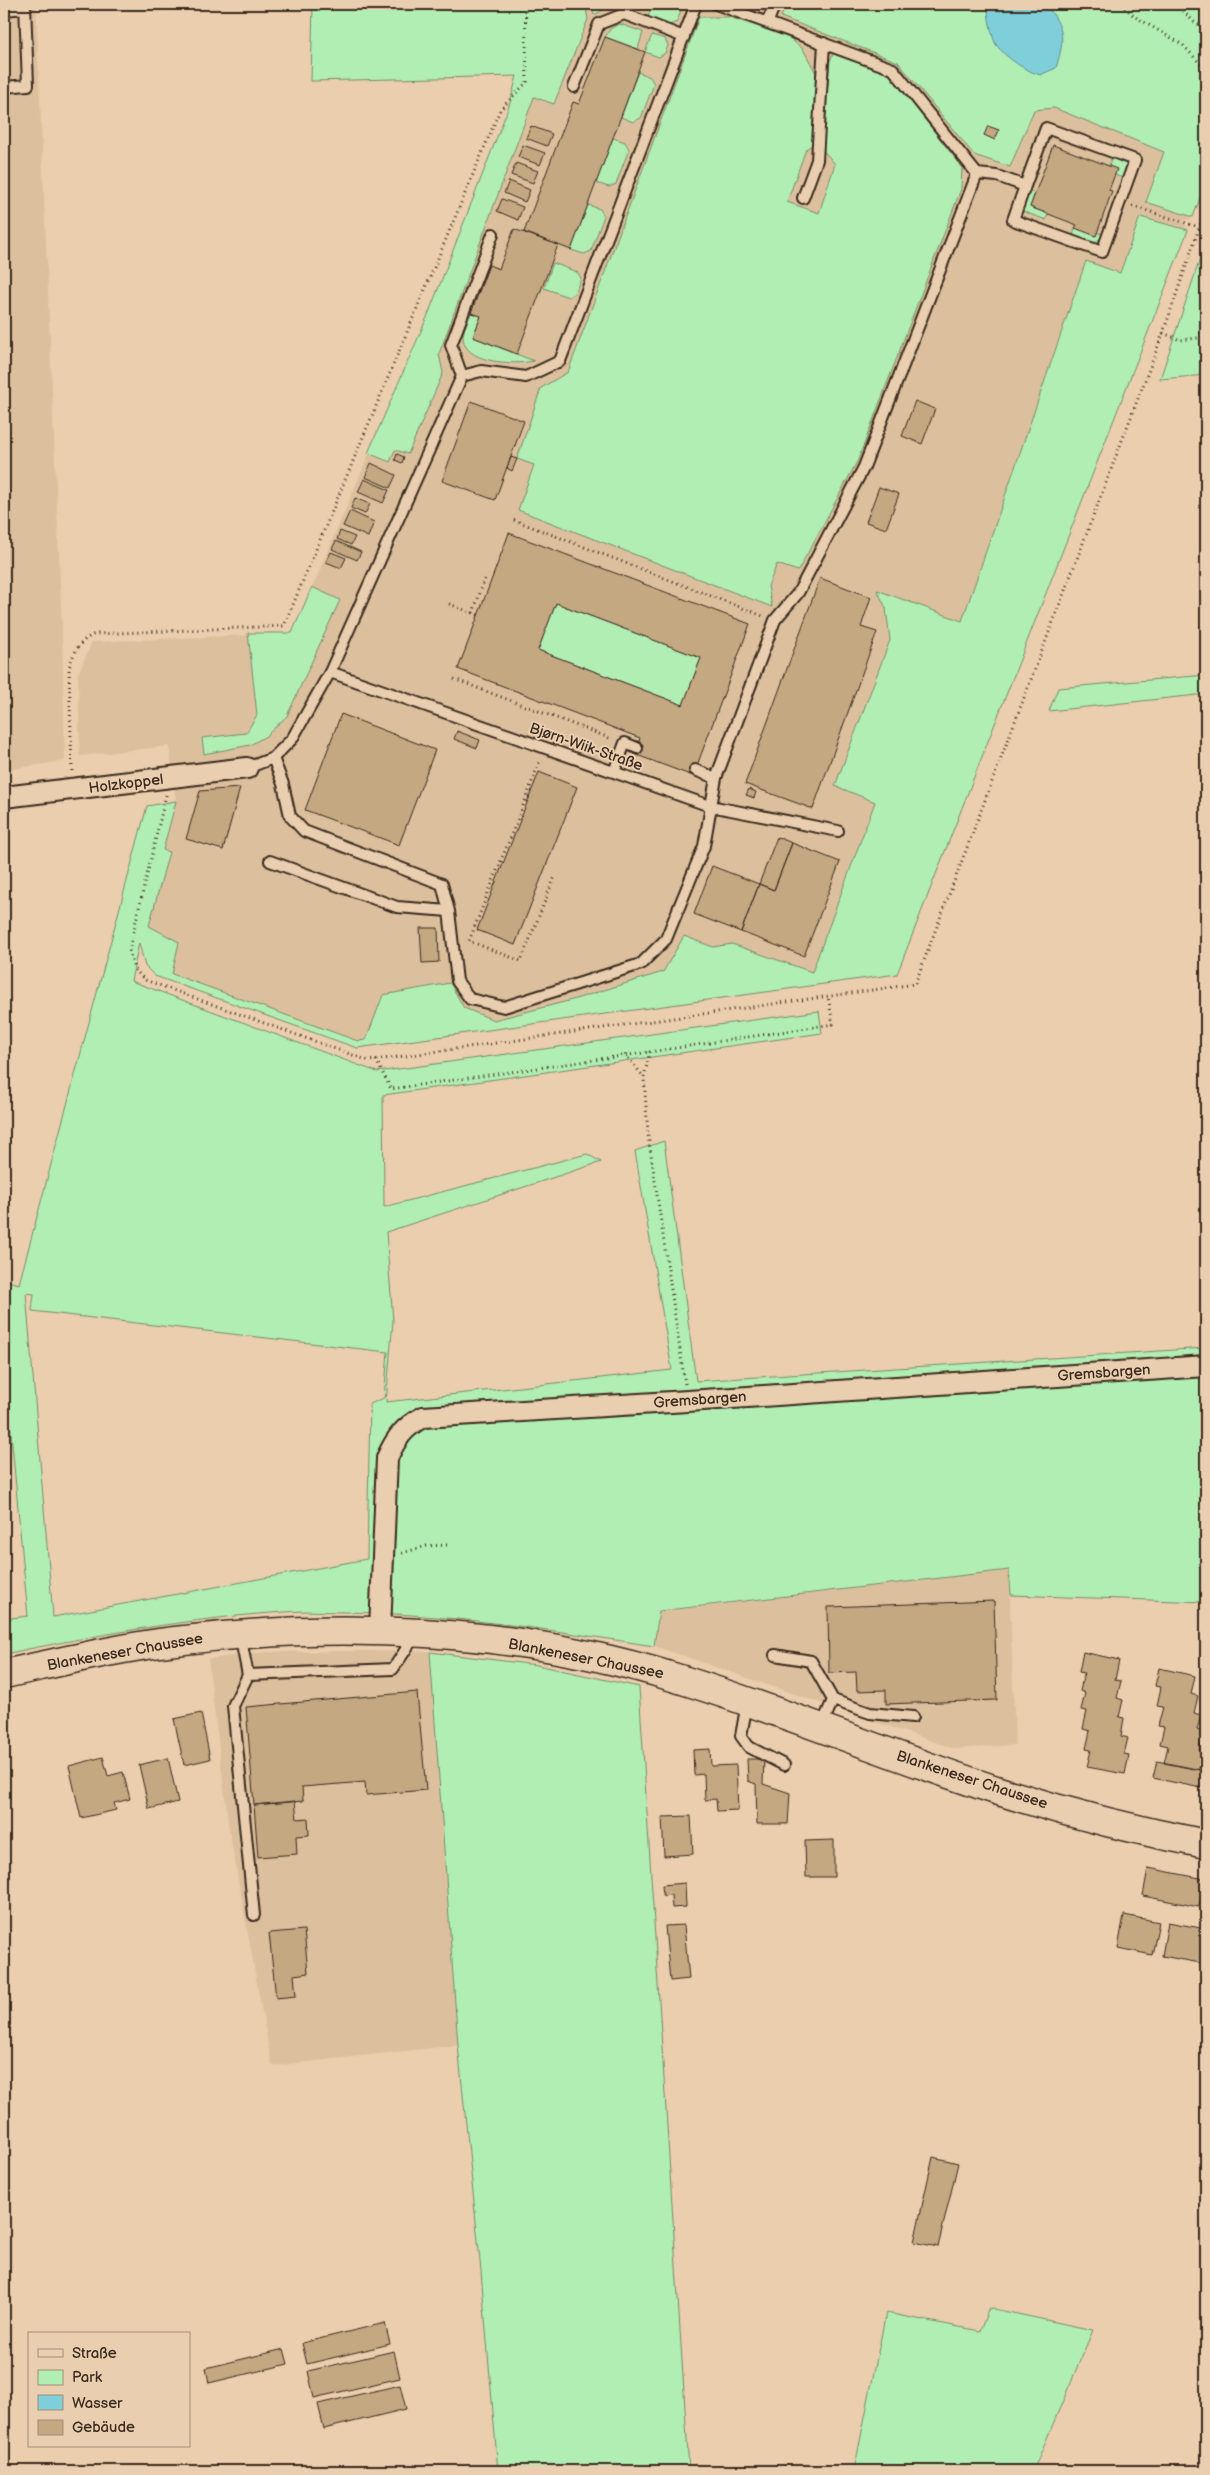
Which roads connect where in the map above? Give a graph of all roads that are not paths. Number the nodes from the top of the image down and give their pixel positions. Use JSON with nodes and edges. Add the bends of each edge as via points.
{"nodes":[{"id":1,"x":696,"y":4,"type":"edge"},
{"id":2,"x":716,"y":4,"type":"edge"},
{"id":3,"x":775,"y":4,"type":"edge"},
{"id":4,"x":25,"y":6,"type":"edge"},
{"id":5,"x":4,"y":10,"type":"edge"},
{"id":6,"x":768,"y":22,"type":"junction"},
{"id":7,"x":684,"y":37,"type":"junction"},
{"id":8,"x":824,"y":43,"type":"junction"},
{"id":9,"x":574,"y":87,"type":"dead end"},
{"id":10,"x":4,"y":88,"type":"edge"},
{"id":11,"x":977,"y":174,"type":"junction"},
{"id":12,"x":1025,"y":186,"type":"junction"},
{"id":13,"x":803,"y":198,"type":"dead end"},
{"id":14,"x":493,"y":234,"type":"dead end"},
{"id":15,"x":462,"y":376,"type":"junction"},
{"id":16,"x":330,"y":672,"type":"junction"},
{"id":17,"x":636,"y":748,"type":"dead end"},
{"id":18,"x":273,"y":758,"type":"junction"},
{"id":19,"x":247,"y":768,"type":"joint"},
{"id":20,"x":696,"y":770,"type":"dead end"},
{"id":21,"x":614,"y":772,"type":"junction"},
{"id":22,"x":716,"y":778,"type":"junction"},
{"id":23,"x":4,"y":797,"type":"edge"},
{"id":24,"x":710,"y":806,"type":"junction"},
{"id":25,"x":838,"y":831,"type":"dead end"},
{"id":26,"x":270,"y":861,"type":"dead end"},
{"id":27,"x":449,"y":911,"type":"junction"},
{"id":28,"x":1206,"y":1366,"type":"edge"},
{"id":29,"x":380,"y":1631,"type":"junction"},
{"id":30,"x":416,"y":1634,"type":"junction"},
{"id":31,"x":240,"y":1635,"type":"junction"},
{"id":32,"x":775,"y":1655,"type":"dead end"},
{"id":33,"x":4,"y":1674,"type":"edge"},
{"id":34,"x":248,"y":1676,"type":"junction"},
{"id":35,"x":833,"y":1700,"type":"junction"},
{"id":36,"x":747,"y":1702,"type":"junction"},
{"id":37,"x":913,"y":1718,"type":"dead end"},
{"id":38,"x":821,"y":1728,"type":"junction"},
{"id":39,"x":784,"y":1765,"type":"dead end"},
{"id":40,"x":1206,"y":1844,"type":"edge"},
{"id":41,"x":254,"y":1915,"type":"dead end"}],
"edges":[{"from":1,"to":7,"type":"lane"},
{"from":2,"to":6,"type":"lane"},
{"from":3,"to":6,"type":"lane"},
{"from":4,"to":5,"type":"lane"},
{"from":4,"to":10,"type":"lane","via":[[28,85]]},
{"from":6,"to":8,"type":"lane"},
{"from":7,"to":9,"type":"lane","via":[[624,14],[599,24]]},
{"from":7,"to":15,"type":"lane","via":[[560,361],[526,377],[481,371]]},
{"from":8,"to":11,"type":"lane","via":[[893,69]]},
{"from":8,"to":13,"type":"lane","via":[[817,160]]},
{"from":11,"to":12,"type":"lane","via":[[997,176]]},
{"from":11,"to":22,"type":"lane","via":[[864,467],[798,593],[775,620]]},
{"from":12,"to":12,"type":"lane","via":[[1013,220],[1102,252],[1135,160],[1046,128]]},
{"from":14,"to":15,"type":"lane","via":[[452,345]]},
{"from":15,"to":16,"type":"lane"},
{"from":16,"to":18,"type":"lane","via":[[292,739]]},
{"from":16,"to":21,"type":"lane","name":"Bjørn-Wiik-Straße"},
{"from":17,"to":21,"type":"lane","via":[[625,743]]},
{"from":18,"to":19,"type":"lane"},
{"from":18,"to":27,"type":"lane","via":[[290,816],[304,831],[442,884]]},
{"from":19,"to":23,"type":"street","name":"Holzkoppel"},
{"from":20,"to":22,"type":"lane"},
{"from":21,"to":24,"type":"lane","name":"Bjørn-Wiik-Straße"},
{"from":22,"to":24,"type":"lane"},
{"from":24,"to":25,"type":"lane","name":"Bjørn-Wiik-Straße"},
{"from":24,"to":27,"type":"lane","via":[[704,846],[666,938],[641,964],[504,1007],[470,999],[457,982]]},
{"from":26,"to":27,"type":"lane","via":[[397,907]]},
{"from":28,"to":29,"type":"street","name":"Gremsbargen","via":[[423,1417],[409,1424],[396,1438],[387,1458]]},
{"from":29,"to":30,"type":"main road","name":"Blankeneser Chaussee"},
{"from":29,"to":31,"type":"main road","name":"Blankeneser Chaussee"},
{"from":30,"to":34,"type":"lane","via":[[393,1669]]},
{"from":30,"to":36,"type":"main road","name":"Blankeneser Chaussee","via":[[530,1646],[609,1661],[672,1676]]},
{"from":31,"to":33,"type":"main road","name":"Blankeneser Chaussee","via":[[173,1641]]},
{"from":31,"to":34,"type":"lane"},
{"from":32,"to":35,"type":"lane","via":[[811,1661]]},
{"from":34,"to":41,"type":"lane","via":[[233,1706]]},
{"from":35,"to":37,"type":"lane","via":[[870,1713]]},
{"from":35,"to":38,"type":"lane"},
{"from":36,"to":38,"type":"main road","name":"Blankeneser Chaussee"},
{"from":36,"to":39,"type":"lane","via":[[741,1736],[749,1747]]},
{"from":38,"to":40,"type":"main road","name":"Blankeneser Chaussee","via":[[1033,1802]]}]}
